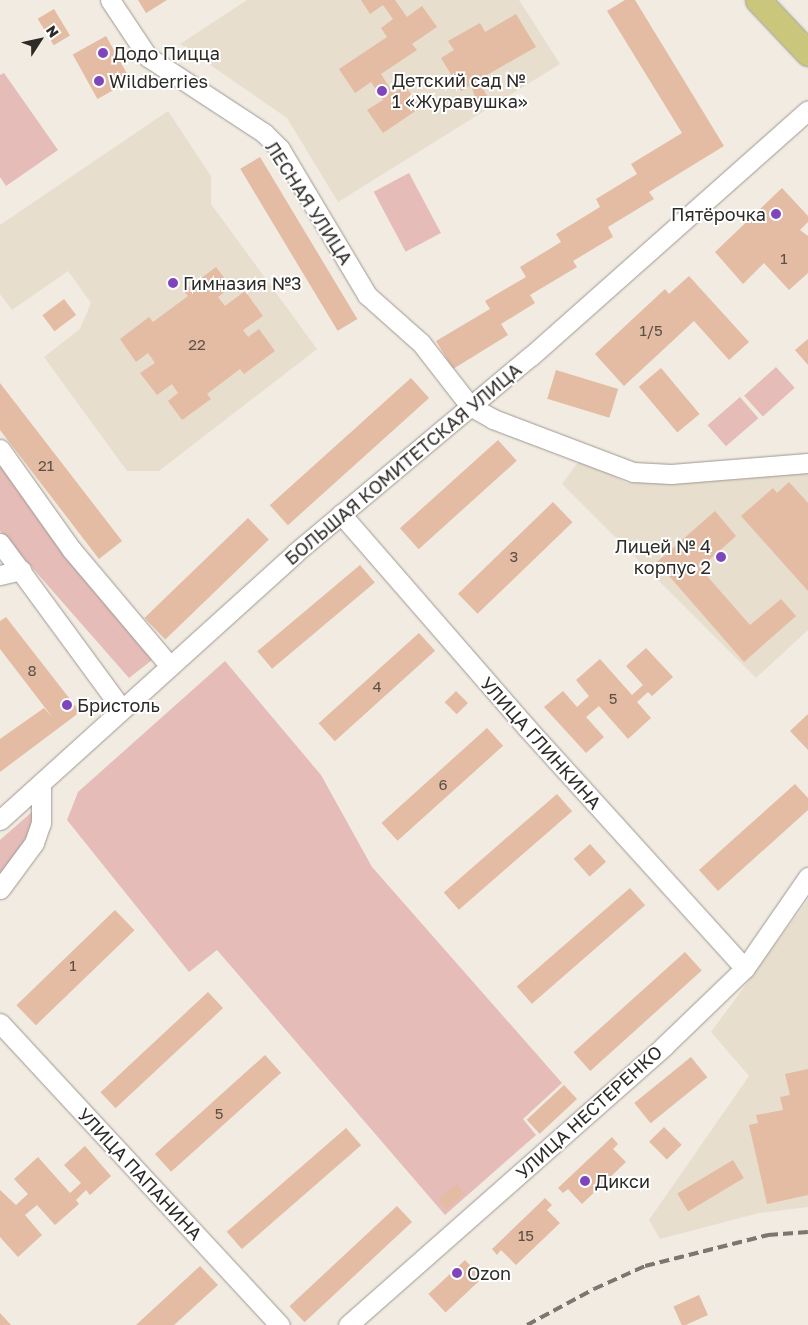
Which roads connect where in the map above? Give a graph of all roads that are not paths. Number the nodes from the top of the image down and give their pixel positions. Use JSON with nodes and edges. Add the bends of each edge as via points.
{"nodes":[{"id":1,"x":110,"y":0,"type":"edge"},
{"id":2,"x":758,"y":0,"type":"edge"},
{"id":3,"x":808,"y":53,"type":"edge"},
{"id":4,"x":808,"y":110,"type":"edge"},
{"id":5,"x":470,"y":406,"type":"junction"},
{"id":6,"x":0,"y":449,"type":"edge"},
{"id":7,"x":808,"y":463,"type":"edge"},
{"id":8,"x":341,"y":514,"type":"junction"},
{"id":9,"x":0,"y":543,"type":"edge"},
{"id":10,"x":21,"y":570,"type":"junction"},
{"id":11,"x":0,"y":575,"type":"edge"},
{"id":12,"x":170,"y":666,"type":"junction"},
{"id":13,"x":122,"y":708,"type":"junction"},
{"id":14,"x":41,"y":786,"type":"junction"},
{"id":15,"x":0,"y":820,"type":"edge"},
{"id":16,"x":808,"y":877,"type":"edge"},
{"id":17,"x":0,"y":889,"type":"edge"},
{"id":18,"x":745,"y":968,"type":"junction"},
{"id":19,"x":0,"y":1022,"type":"edge"},
{"id":20,"x":280,"y":1325,"type":"edge"},
{"id":21,"x":348,"y":1325,"type":"edge"}],
"edges":[{"from":1,"to":5,"type":"street","name":"ЛЕСНАЯ УЛИЦА","via":[[148,57],[264,133],[280,150],[367,295],[421,343]]},
{"from":2,"to":3,"type":"main road"},
{"from":4,"to":5,"type":"street","name":"БОЛЬШАЯ КОМИТЕТСКАЯ УЛИЦА","via":[[665,239]]},
{"from":5,"to":7,"type":"street","via":[[493,419],[632,472],[670,474]]},
{"from":5,"to":8,"type":"street","name":"БОЛЬШАЯ КОМИТЕТСКАЯ УЛИЦА"},
{"from":6,"to":12,"type":"street","via":[[71,549]]},
{"from":8,"to":12,"type":"street","name":"БОЛЬШАЯ КОМИТЕТСКАЯ УЛИЦА"},
{"from":8,"to":18,"type":"street","name":"УЛИЦА ГЛИНКИНА","via":[[527,728]]},
{"from":9,"to":10,"type":"street"},
{"from":10,"to":11,"type":"street"},
{"from":10,"to":13,"type":"street"},
{"from":12,"to":13,"type":"street","name":"БОЛЬШАЯ КОМИТЕТСКАЯ УЛИЦА"},
{"from":13,"to":14,"type":"street","name":"БОЛЬШАЯ КОМИТЕТСКАЯ УЛИЦА"},
{"from":14,"to":15,"type":"street","name":"БОЛЬШАЯ КОМИТЕТСКАЯ УЛИЦА"},
{"from":14,"to":17,"type":"street","via":[[41,822],[34,843]]},
{"from":16,"to":18,"type":"street","name":"УЛИЦА НЕСТЕРЕНКО"},
{"from":18,"to":21,"type":"street","name":"УЛИЦА НЕСТЕРЕНКО","via":[[664,1046]]},
{"from":19,"to":20,"type":"street","name":"УЛИЦА ПАПАНИНА"}]}
